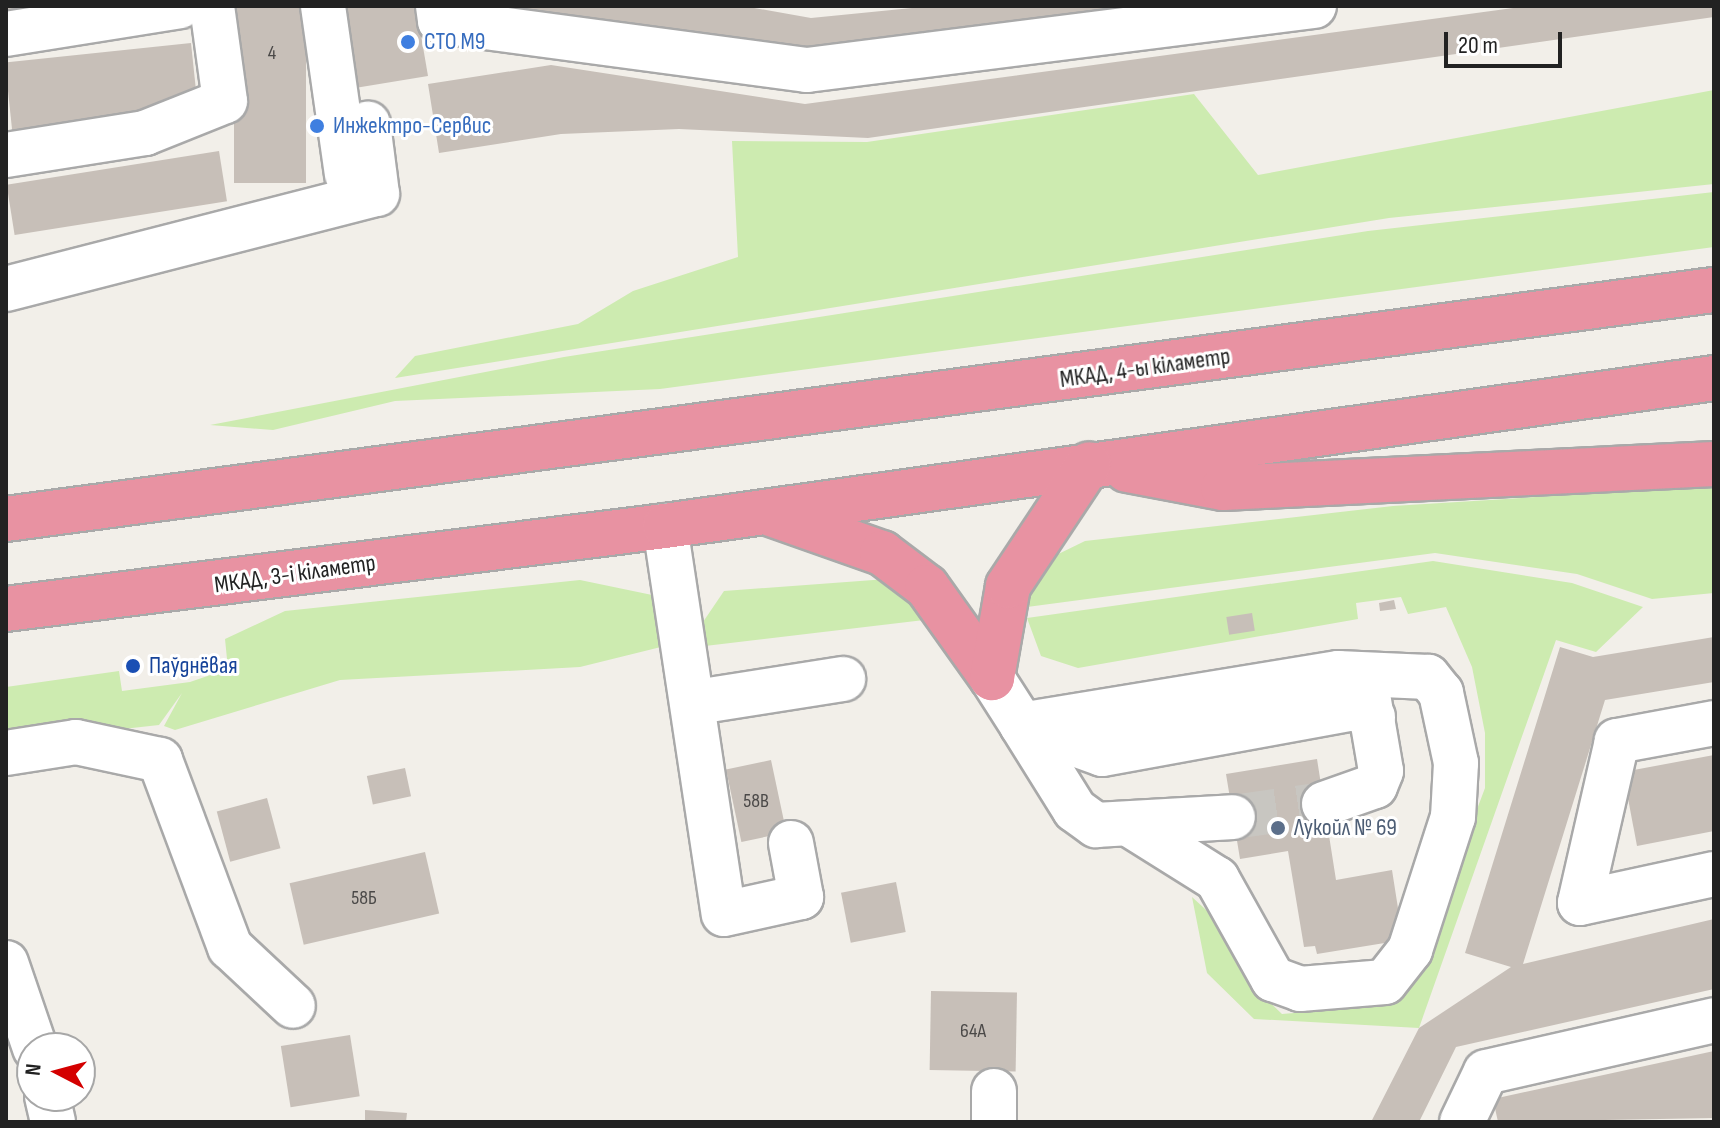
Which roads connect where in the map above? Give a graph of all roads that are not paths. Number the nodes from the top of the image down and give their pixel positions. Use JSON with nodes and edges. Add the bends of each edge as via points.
{"nodes":[{"id":1,"x":180,"y":6,"type":"edge"},
{"id":2,"x":212,"y":6,"type":"edge"},
{"id":3,"x":323,"y":6,"type":"edge"},
{"id":4,"x":438,"y":6,"type":"edge"},
{"id":5,"x":1314,"y":6,"type":"edge"},
{"id":6,"x":6,"y":34,"type":"edge"},
{"id":7,"x":368,"y":124,"type":"dead end"},
{"id":8,"x":6,"y":155,"type":"edge"},
{"id":9,"x":351,"y":201,"type":"junction"},
{"id":10,"x":6,"y":289,"type":"edge"},
{"id":11,"x":1714,"y":290,"type":"edge"},
{"id":12,"x":1714,"y":378,"type":"edge"},
{"id":13,"x":1089,"y":464,"type":"junction"},
{"id":14,"x":1714,"y":464,"type":"edge"},
{"id":15,"x":765,"y":512,"type":"junction"},
{"id":16,"x":6,"y":519,"type":"edge"},
{"id":17,"x":665,"y":526,"type":"junction"},
{"id":18,"x":6,"y":609,"type":"edge"},
{"id":19,"x":1338,"y":673,"type":"junction"},
{"id":20,"x":992,"y":678,"type":"junction"},
{"id":21,"x":843,"y":679,"type":"dead end"},
{"id":22,"x":696,"y":702,"type":"junction"},
{"id":23,"x":1373,"y":717,"type":"junction"},
{"id":24,"x":1714,"y":723,"type":"edge"},
{"id":25,"x":1022,"y":725,"type":"junction"},
{"id":26,"x":6,"y":753,"type":"edge"},
{"id":27,"x":1324,"y":804,"type":"tunnel mouth"},
{"id":28,"x":1233,"y":817,"type":"tunnel mouth"},
{"id":29,"x":1134,"y":827,"type":"junction"},
{"id":30,"x":791,"y":843,"type":"dead end"},
{"id":31,"x":1714,"y":874,"type":"edge"},
{"id":32,"x":6,"y":963,"type":"edge"},
{"id":33,"x":293,"y":1006,"type":"dead end"},
{"id":34,"x":1714,"y":1020,"type":"edge"},
{"id":35,"x":30,"y":1032,"type":"edge"},
{"id":36,"x":1462,"y":1122,"type":"edge"}],
"edges":[{"from":1,"to":6,"type":"street"},
{"from":2,"to":8,"type":"street","via":[[225,101],[145,133]]},
{"from":3,"to":9,"type":"street"},
{"from":4,"to":5,"type":"street","via":[[440,21],[807,70]]},
{"from":7,"to":9,"type":"street","via":[[377,194]]},
{"from":9,"to":10,"type":"street"},
{"from":11,"to":16,"type":"highway","name":"МКАД, 4-ы кіламетр"},
{"from":12,"to":13,"type":"highway"},
{"from":13,"to":14,"type":"highway","via":[[1223,488]]},
{"from":13,"to":15,"type":"highway"},
{"from":13,"to":20,"type":"highway","via":[[1012,576]]},
{"from":15,"to":17,"type":"highway"},
{"from":15,"to":20,"type":"highway","via":[[882,553],[927,587]]},
{"from":17,"to":18,"type":"highway","name":"МКАД, 3-і кіламетр"},
{"from":17,"to":22,"type":"street"},
{"from":19,"to":23,"type":"street","via":[[1368,690]]},
{"from":19,"to":25,"type":"street"},
{"from":19,"to":29,"type":"street","via":[[1428,677],[1450,713],[1453,817],[1410,950],[1385,982],[1300,989],[1273,979],[1217,879]]},
{"from":20,"to":25,"type":"street"},
{"from":21,"to":22,"type":"street"},
{"from":22,"to":30,"type":"street","via":[[724,914],[801,897]]},
{"from":23,"to":25,"type":"street","via":[[1354,708],[1102,754]]},
{"from":23,"to":27,"type":"street","via":[[1381,771],[1375,786]]},
{"from":24,"to":31,"type":"street","via":[[1617,741],[1580,903]]},
{"from":25,"to":29,"type":"street","via":[[1075,810],[1096,825]]},
{"from":26,"to":33,"type":"street","via":[[76,742],[160,760],[230,947]]},
{"from":28,"to":29,"type":"street"},
{"from":32,"to":35,"type":"street"},
{"from":34,"to":36,"type":"street","via":[[1486,1072]]}]}
